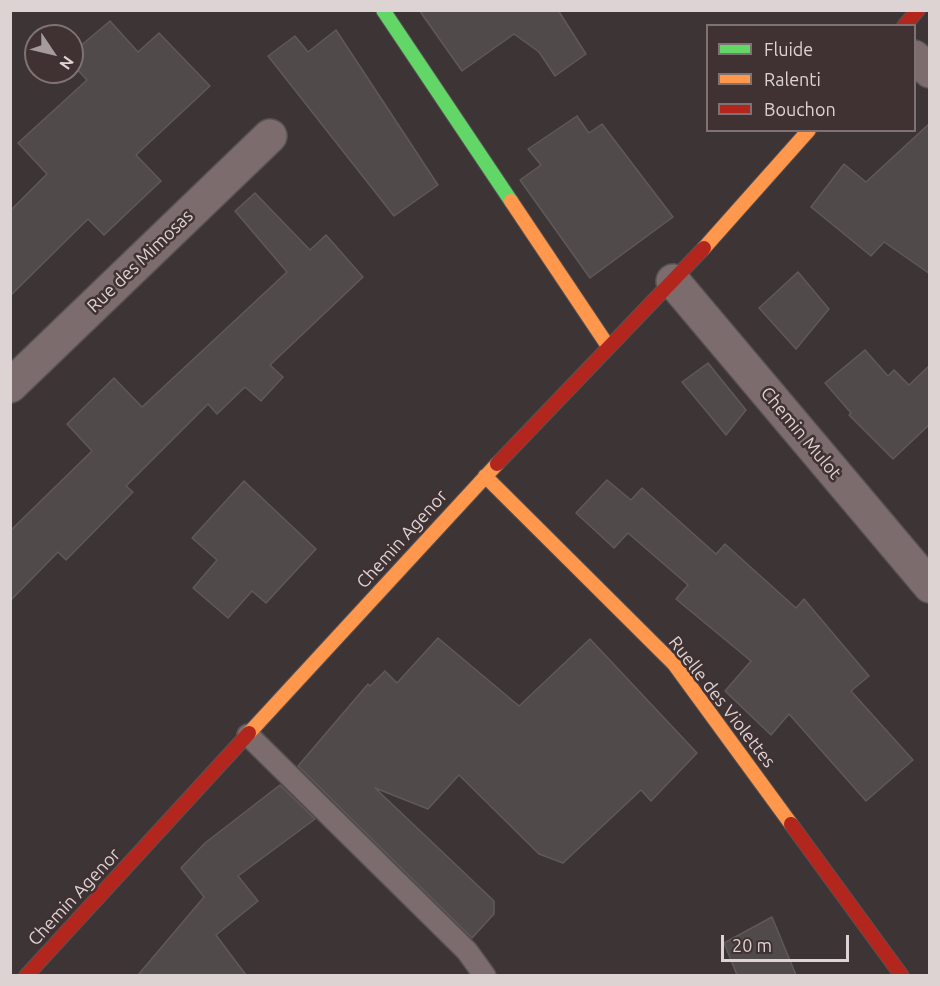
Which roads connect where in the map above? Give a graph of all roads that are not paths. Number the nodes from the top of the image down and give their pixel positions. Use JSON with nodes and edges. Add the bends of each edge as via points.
{"nodes":[{"id":1,"x":383,"y":10,"type":"edge"},
{"id":2,"x":918,"y":10,"type":"edge"},
{"id":3,"x":906,"y":24,"type":"edge"},
{"id":4,"x":916,"y":58,"type":"edge"},
{"id":5,"x":930,"y":70,"type":"edge"},
{"id":6,"x":807,"y":132,"type":"edge"},
{"id":7,"x":270,"y":136,"type":"dead end"},
{"id":8,"x":673,"y":281,"type":"junction"},
{"id":9,"x":608,"y":346,"type":"junction"},
{"id":10,"x":10,"y":387,"type":"edge"},
{"id":11,"x":485,"y":476,"type":"junction"},
{"id":12,"x":930,"y":586,"type":"edge"},
{"id":13,"x":248,"y":735,"type":"junction"},
{"id":14,"x":26,"y":975,"type":"edge"},
{"id":15,"x":485,"y":975,"type":"edge"},
{"id":16,"x":902,"y":975,"type":"edge"}],
"edges":[{"from":1,"to":9,"type":"main road"},
{"from":2,"to":3,"type":"main road"},
{"from":4,"to":5,"type":"street"},
{"from":6,"to":8,"type":"main road","name":"Chemin Agenor"},
{"from":7,"to":10,"type":"street","name":"Rue des Mimosas"},
{"from":8,"to":9,"type":"main road","name":"Chemin Agenor"},
{"from":8,"to":12,"type":"street","name":"Chemin Mulot"},
{"from":9,"to":11,"type":"main road","name":"Chemin Agenor"},
{"from":11,"to":13,"type":"main road","name":"Chemin Agenor"},
{"from":11,"to":16,"type":"main road","name":"Ruelle des Violettes","via":[[674,664]]},
{"from":13,"to":14,"type":"main road","name":"Chemin Agenor"},
{"from":13,"to":15,"type":"lane","via":[[452,935]]}]}
